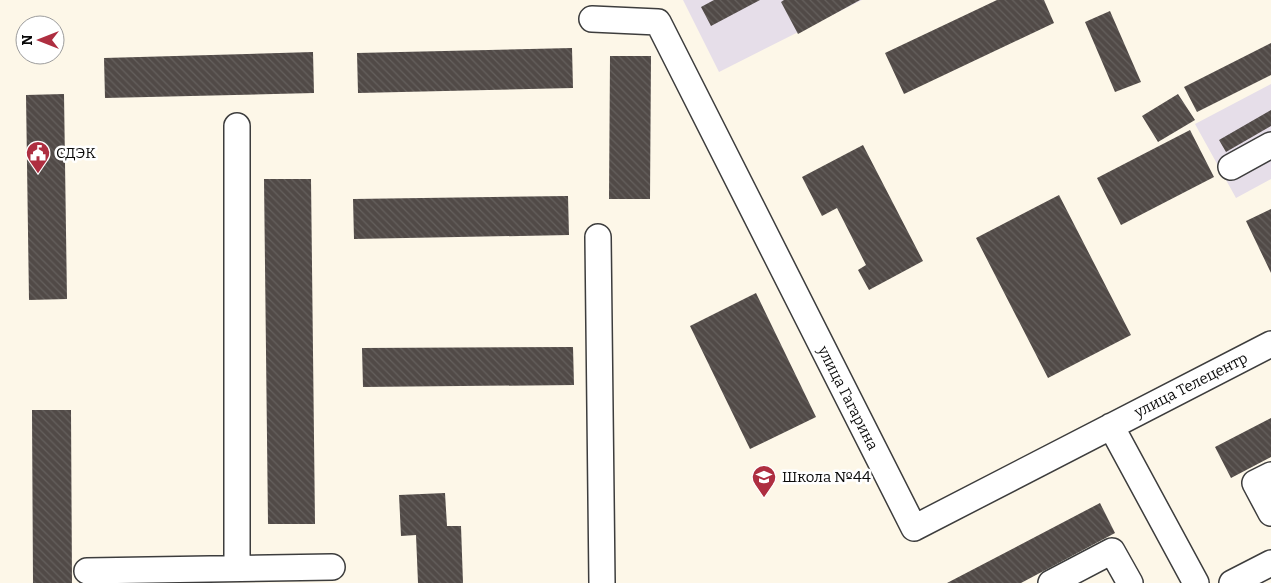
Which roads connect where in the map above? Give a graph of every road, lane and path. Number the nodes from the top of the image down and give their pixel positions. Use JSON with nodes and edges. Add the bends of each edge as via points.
{"nodes":[{"id":1,"x":592,"y":19,"type":"dead end"},
{"id":2,"x":237,"y":126,"type":"dead end"},
{"id":3,"x":1271,"y":146,"type":"edge"},
{"id":4,"x":1231,"y":167,"type":"dead end"},
{"id":5,"x":598,"y":237,"type":"dead end"},
{"id":6,"x":1271,"y":344,"type":"edge"},
{"id":7,"x":1111,"y":426,"type":"junction"},
{"id":8,"x":1271,"y":475,"type":"edge"},
{"id":9,"x":1271,"y":513,"type":"edge"},
{"id":10,"x":1271,"y":562,"type":"edge"},
{"id":11,"x":332,"y":567,"type":"dead end"},
{"id":12,"x":237,"y":568,"type":"junction"},
{"id":13,"x":87,"y":571,"type":"dead end"},
{"id":14,"x":602,"y":583,"type":"edge"},
{"id":15,"x":1051,"y":583,"type":"edge"},
{"id":16,"x":1130,"y":583,"type":"edge"},
{"id":17,"x":1196,"y":583,"type":"edge"},
{"id":18,"x":1232,"y":583,"type":"edge"}],
"edges":[{"from":1,"to":7,"type":"street","name":"улица Гагарина","via":[[658,22],[914,528]]},
{"from":2,"to":12,"type":"street"},
{"from":3,"to":4,"type":"street"},
{"from":5,"to":14,"type":"street"},
{"from":6,"to":7,"type":"street","name":"улица Телецентр"},
{"from":7,"to":17,"type":"street"},
{"from":8,"to":9,"type":"street","via":[[1255,483]]},
{"from":10,"to":18,"type":"street"},
{"from":11,"to":12,"type":"street"},
{"from":12,"to":13,"type":"street"},
{"from":15,"to":16,"type":"street","via":[[1112,551]]}]}
